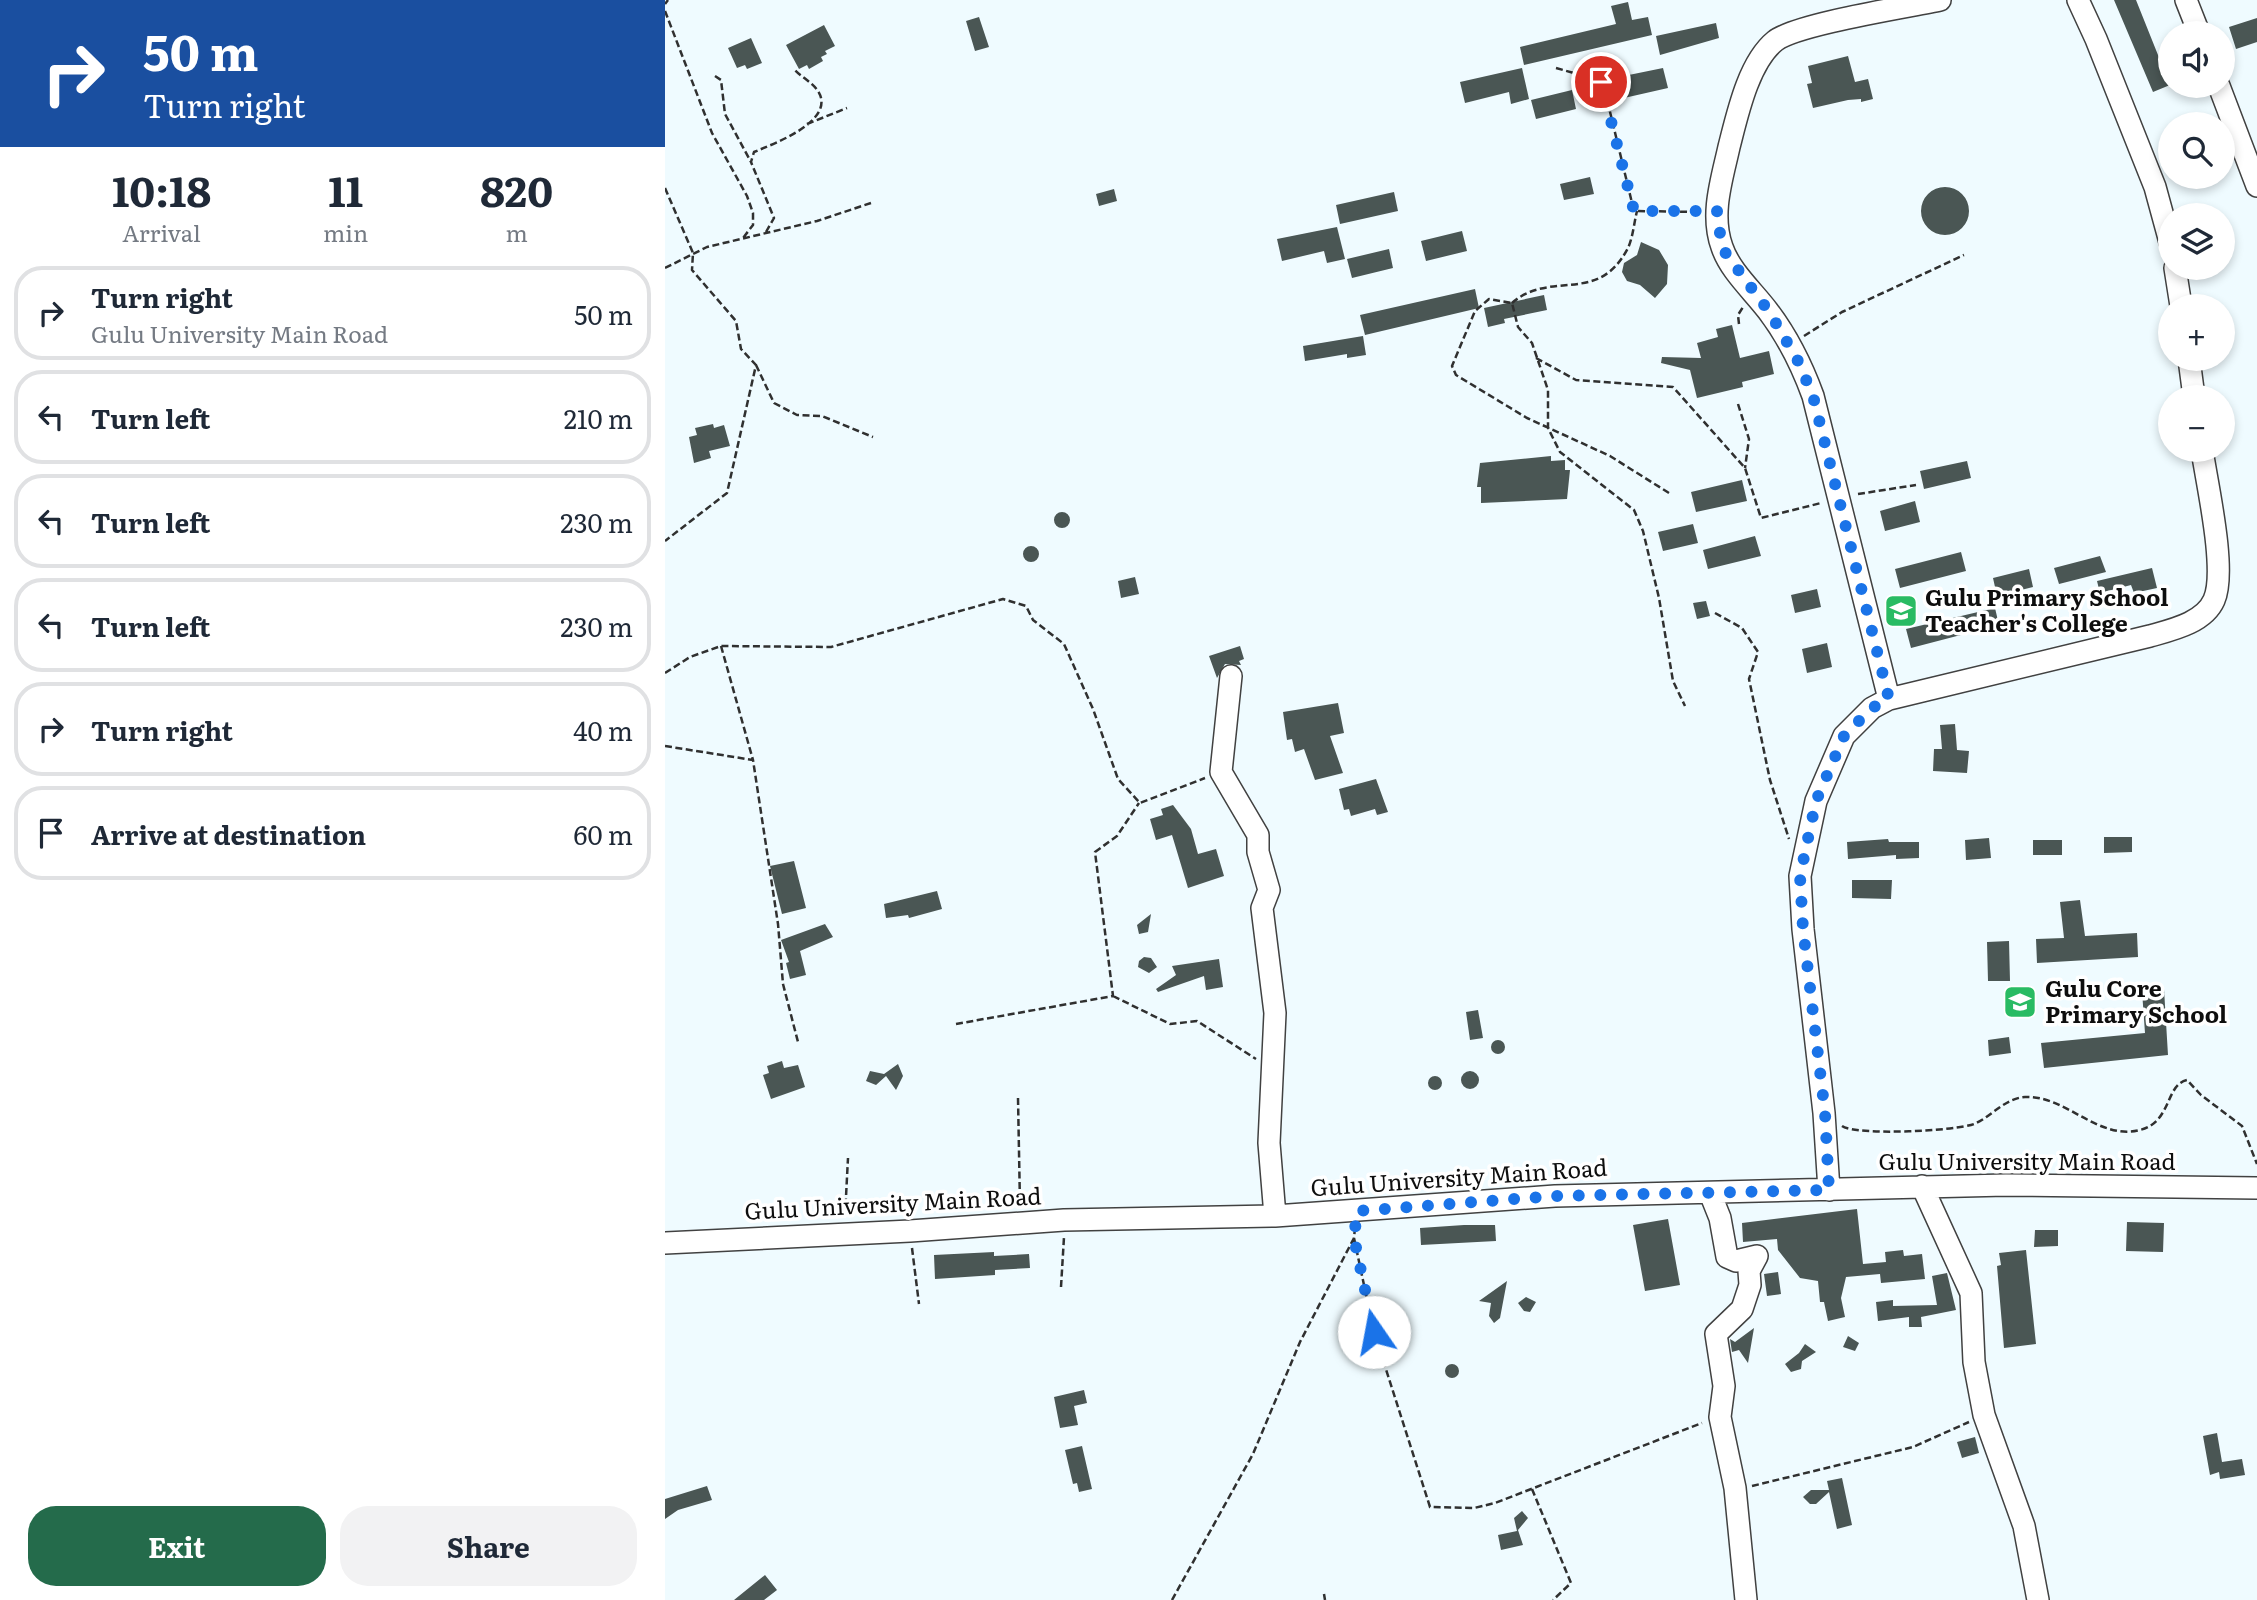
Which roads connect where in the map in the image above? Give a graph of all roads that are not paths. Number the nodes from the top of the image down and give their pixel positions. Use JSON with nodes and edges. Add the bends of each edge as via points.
{"nodes":[{"id":1,"x":1940,"y":0,"type":"edge"},
{"id":2,"x":2078,"y":0,"type":"edge"},
{"id":3,"x":2186,"y":0,"type":"edge"},
{"id":4,"x":2194,"y":21,"type":"edge"},
{"id":5,"x":2224,"y":98,"type":"edge"},
{"id":6,"x":2256,"y":180,"type":"edge"},
{"id":7,"x":2159,"y":203,"type":"edge"},
{"id":8,"x":2204,"y":462,"type":"edge"},
{"id":9,"x":1231,"y":676,"type":"dead end"},
{"id":10,"x":1889,"y":699,"type":"junction"},
{"id":11,"x":1922,"y":1186,"type":"junction"},
{"id":12,"x":2257,"y":1188,"type":"edge"},
{"id":13,"x":1829,"y":1190,"type":"junction"},
{"id":14,"x":1710,"y":1193,"type":"junction"},
{"id":15,"x":1275,"y":1216,"type":"junction"},
{"id":16,"x":665,"y":1243,"type":"edge"},
{"id":17,"x":1746,"y":1600,"type":"edge"},
{"id":18,"x":2038,"y":1600,"type":"edge"}],
"edges":[{"from":1,"to":10,"type":"street","via":[[1798,31],[1775,41],[1741,99],[1717,211],[1718,235],[1728,260],[1770,313],[1813,396]]},
{"from":2,"to":7,"type":"street"},
{"from":3,"to":4,"type":"street"},
{"from":5,"to":6,"type":"street"},
{"from":8,"to":10,"type":"street","via":[[2219,577],[2214,600],[2206,611],[2183,626],[2150,636]]},
{"from":9,"to":15,"type":"street","via":[[1221,772],[1258,835],[1269,890],[1262,908],[1275,1013],[1269,1143]]},
{"from":10,"to":13,"type":"street","via":[[1872,708],[1844,736],[1816,801],[1800,876]]},
{"from":11,"to":12,"type":"street","name":"Gulu University Main Road"},
{"from":11,"to":13,"type":"street","name":"Gulu University Main Road"},
{"from":11,"to":18,"type":"street","via":[[1971,1293],[1974,1362],[1984,1415],[2024,1526]]},
{"from":13,"to":14,"type":"street","name":"Gulu University Main Road"},
{"from":14,"to":15,"type":"street","name":"Gulu University Main Road","via":[[1555,1196]]},
{"from":14,"to":17,"type":"street","via":[[1727,1257],[1736,1261],[1757,1256],[1749,1271],[1742,1310],[1716,1334],[1724,1386],[1720,1417],[1735,1488]]},
{"from":15,"to":16,"type":"street","name":"Gulu University Main Road","via":[[1065,1220]]}]}
